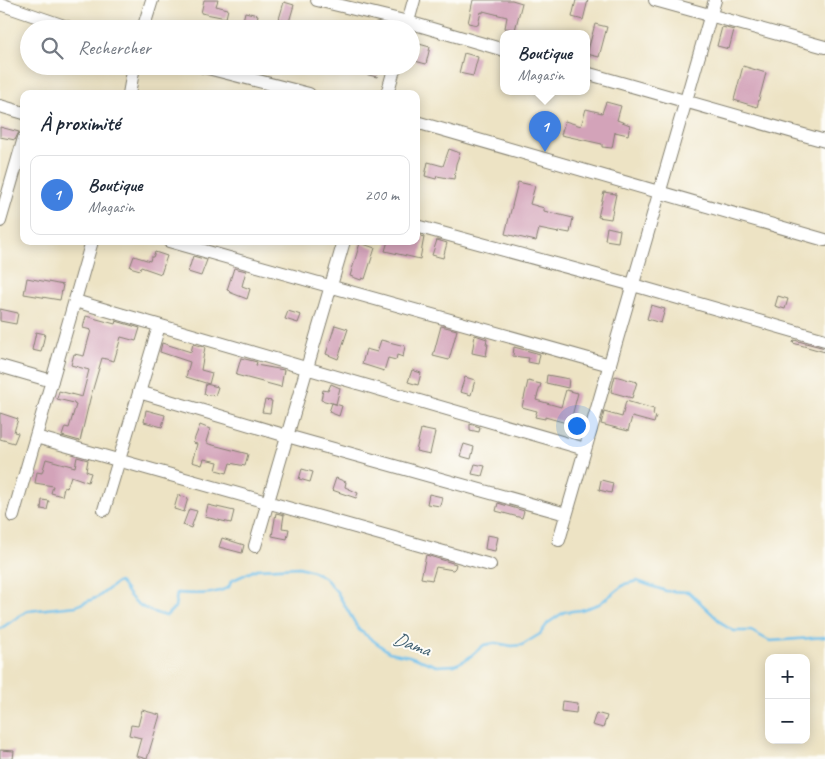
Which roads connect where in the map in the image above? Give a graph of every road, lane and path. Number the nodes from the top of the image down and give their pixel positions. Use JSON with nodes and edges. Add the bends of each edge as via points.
{"nodes":[{"id":1,"x":152,"y":0,"type":"edge"},
{"id":2,"x":317,"y":0,"type":"edge"},
{"id":3,"x":414,"y":0,"type":"edge"},
{"id":4,"x":655,"y":0,"type":"edge"},
{"id":5,"x":715,"y":0,"type":"edge"},
{"id":6,"x":0,"y":4,"type":"edge"},
{"id":7,"x":711,"y":16,"type":"junction"},
{"id":8,"x":47,"y":20,"type":"edge"},
{"id":9,"x":146,"y":20,"type":"edge"},
{"id":10,"x":386,"y":20,"type":"edge"},
{"id":11,"x":409,"y":20,"type":"edge"},
{"id":12,"x":420,"y":29,"type":"edge"},
{"id":13,"x":825,"y":47,"type":"edge"},
{"id":14,"x":500,"y":49,"type":"edge"},
{"id":15,"x":590,"y":74,"type":"edge"},
{"id":16,"x":132,"y":75,"type":"edge"},
{"id":17,"x":235,"y":75,"type":"edge"},
{"id":18,"x":392,"y":75,"type":"edge"},
{"id":19,"x":130,"y":90,"type":"edge"},
{"id":20,"x":293,"y":90,"type":"edge"},
{"id":21,"x":388,"y":90,"type":"edge"},
{"id":22,"x":686,"y":102,"type":"junction"},
{"id":23,"x":0,"y":106,"type":"edge"},
{"id":24,"x":20,"y":112,"type":"edge"},
{"id":25,"x":420,"y":123,"type":"edge"},
{"id":26,"x":825,"y":141,"type":"edge"},
{"id":27,"x":20,"y":152,"type":"edge"},
{"id":28,"x":660,"y":192,"type":"junction"},
{"id":29,"x":0,"y":222,"type":"edge"},
{"id":30,"x":420,"y":227,"type":"edge"},
{"id":31,"x":825,"y":240,"type":"edge"},
{"id":32,"x":91,"y":245,"type":"edge"},
{"id":33,"x":183,"y":245,"type":"edge"},
{"id":34,"x":343,"y":245,"type":"edge"},
{"id":35,"x":633,"y":284,"type":"junction"},
{"id":36,"x":331,"y":287,"type":"junction"},
{"id":37,"x":75,"y":301,"type":"junction"},
{"id":38,"x":159,"y":326,"type":"junction"},
{"id":39,"x":825,"y":340,"type":"edge"},
{"id":40,"x":610,"y":365,"type":"junction"},
{"id":41,"x":0,"y":366,"type":"edge"},
{"id":42,"x":307,"y":368,"type":"junction"},
{"id":43,"x":52,"y":381,"type":"junction"},
{"id":44,"x":139,"y":392,"type":"junction"},
{"id":45,"x":287,"y":436,"type":"junction"},
{"id":46,"x":36,"y":438,"type":"junction"},
{"id":47,"x":585,"y":449,"type":"junction"},
{"id":48,"x":119,"y":460,"type":"junction"},
{"id":49,"x":268,"y":502,"type":"junction"},
{"id":50,"x":104,"y":510,"type":"dead end"},
{"id":51,"x":566,"y":514,"type":"junction"},
{"id":52,"x":13,"y":516,"type":"dead end"},
{"id":53,"x":559,"y":540,"type":"dead end"},
{"id":54,"x":255,"y":546,"type":"dead end"},
{"id":55,"x":490,"y":565,"type":"dead end"}],
"edges":[{"from":1,"to":9,"type":"street"},
{"from":2,"to":10,"type":"street"},
{"from":3,"to":11,"type":"street"},
{"from":4,"to":7,"type":"street"},
{"from":5,"to":7,"type":"street"},
{"from":6,"to":8,"type":"street"},
{"from":7,"to":13,"type":"street"},
{"from":7,"to":22,"type":"street"},
{"from":12,"to":14,"type":"street"},
{"from":15,"to":22,"type":"street"},
{"from":16,"to":19,"type":"street"},
{"from":17,"to":20,"type":"street"},
{"from":18,"to":21,"type":"street"},
{"from":22,"to":26,"type":"street"},
{"from":22,"to":28,"type":"street"},
{"from":23,"to":24,"type":"street"},
{"from":25,"to":28,"type":"street"},
{"from":27,"to":29,"type":"street"},
{"from":28,"to":31,"type":"street"},
{"from":28,"to":35,"type":"street"},
{"from":30,"to":35,"type":"street"},
{"from":32,"to":37,"type":"street"},
{"from":33,"to":36,"type":"street"},
{"from":34,"to":36,"type":"street"},
{"from":35,"to":39,"type":"street"},
{"from":35,"to":40,"type":"street"},
{"from":36,"to":40,"type":"street"},
{"from":36,"to":42,"type":"street"},
{"from":37,"to":38,"type":"street"},
{"from":37,"to":43,"type":"street"},
{"from":38,"to":42,"type":"street"},
{"from":38,"to":44,"type":"street"},
{"from":40,"to":47,"type":"street"},
{"from":41,"to":43,"type":"street"},
{"from":42,"to":45,"type":"street"},
{"from":42,"to":47,"type":"street"},
{"from":43,"to":46,"type":"street"},
{"from":44,"to":45,"type":"street"},
{"from":44,"to":48,"type":"street"},
{"from":45,"to":49,"type":"street"},
{"from":45,"to":51,"type":"street"},
{"from":46,"to":48,"type":"street"},
{"from":46,"to":52,"type":"street"},
{"from":47,"to":51,"type":"street"},
{"from":48,"to":49,"type":"street"},
{"from":48,"to":50,"type":"street"},
{"from":49,"to":54,"type":"street"},
{"from":49,"to":55,"type":"street"},
{"from":51,"to":53,"type":"street"}]}
